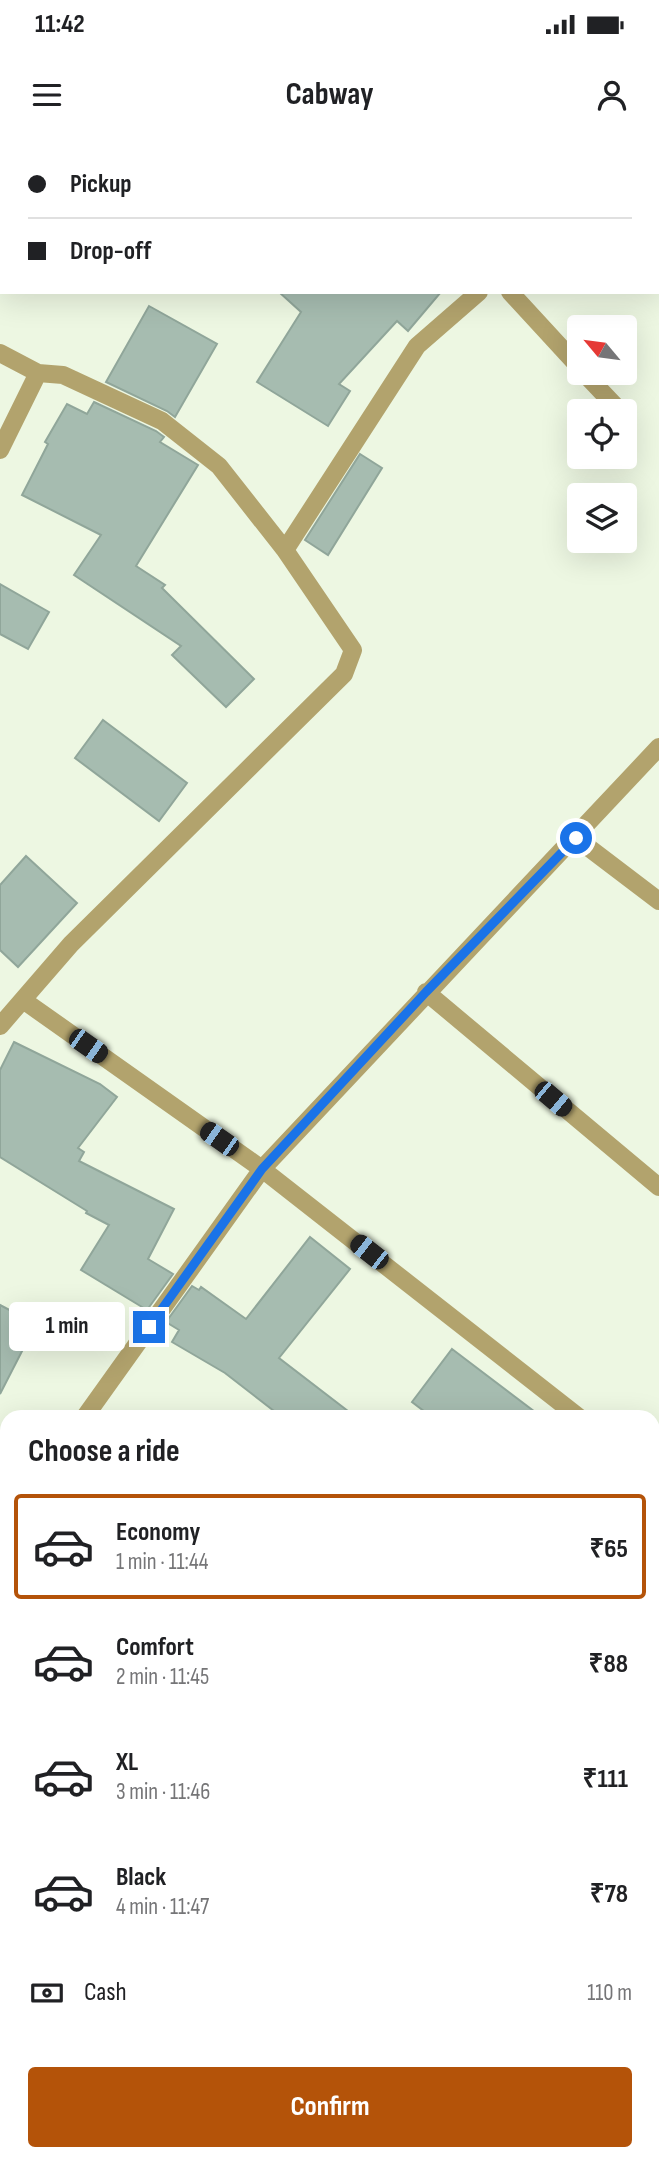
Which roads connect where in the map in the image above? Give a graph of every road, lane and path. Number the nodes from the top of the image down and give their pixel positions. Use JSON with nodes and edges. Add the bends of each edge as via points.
{"nodes":[{"id":1,"x":477,"y":294,"type":"edge"},
{"id":2,"x":512,"y":294,"type":"edge"},
{"id":3,"x":0,"y":352,"type":"edge"},
{"id":4,"x":567,"y":355,"type":"edge"},
{"id":5,"x":38,"y":373,"type":"junction"},
{"id":6,"x":595,"y":385,"type":"edge"},
{"id":7,"x":608,"y":399,"type":"edge"},
{"id":8,"x":0,"y":450,"type":"edge"},
{"id":9,"x":285,"y":550,"type":"junction"},
{"id":10,"x":659,"y":747,"type":"edge"},
{"id":11,"x":576,"y":838,"type":"junction"},
{"id":12,"x":659,"y":901,"type":"edge"},
{"id":13,"x":426,"y":992,"type":"junction"},
{"id":14,"x":23,"y":1000,"type":"junction"},
{"id":15,"x":0,"y":1026,"type":"edge"},
{"id":16,"x":262,"y":1169,"type":"junction"},
{"id":17,"x":659,"y":1187,"type":"edge"},
{"id":18,"x":90,"y":1410,"type":"edge"},
{"id":19,"x":570,"y":1410,"type":"edge"}],
"edges":[{"from":1,"to":9,"type":"street","via":[[417,346]]},
{"from":2,"to":4,"type":"street"},
{"from":3,"to":5,"type":"street"},
{"from":5,"to":8,"type":"street"},
{"from":5,"to":9,"type":"street","via":[[63,375],[162,421],[219,466]]},
{"from":6,"to":7,"type":"street"},
{"from":9,"to":14,"type":"street","via":[[353,650],[344,674],[71,944]]},
{"from":10,"to":11,"type":"street"},
{"from":11,"to":12,"type":"street"},
{"from":11,"to":13,"type":"street"},
{"from":13,"to":16,"type":"street"},
{"from":13,"to":17,"type":"street"},
{"from":14,"to":15,"type":"street"},
{"from":14,"to":16,"type":"street"},
{"from":16,"to":18,"type":"street"},
{"from":16,"to":19,"type":"street"}]}
